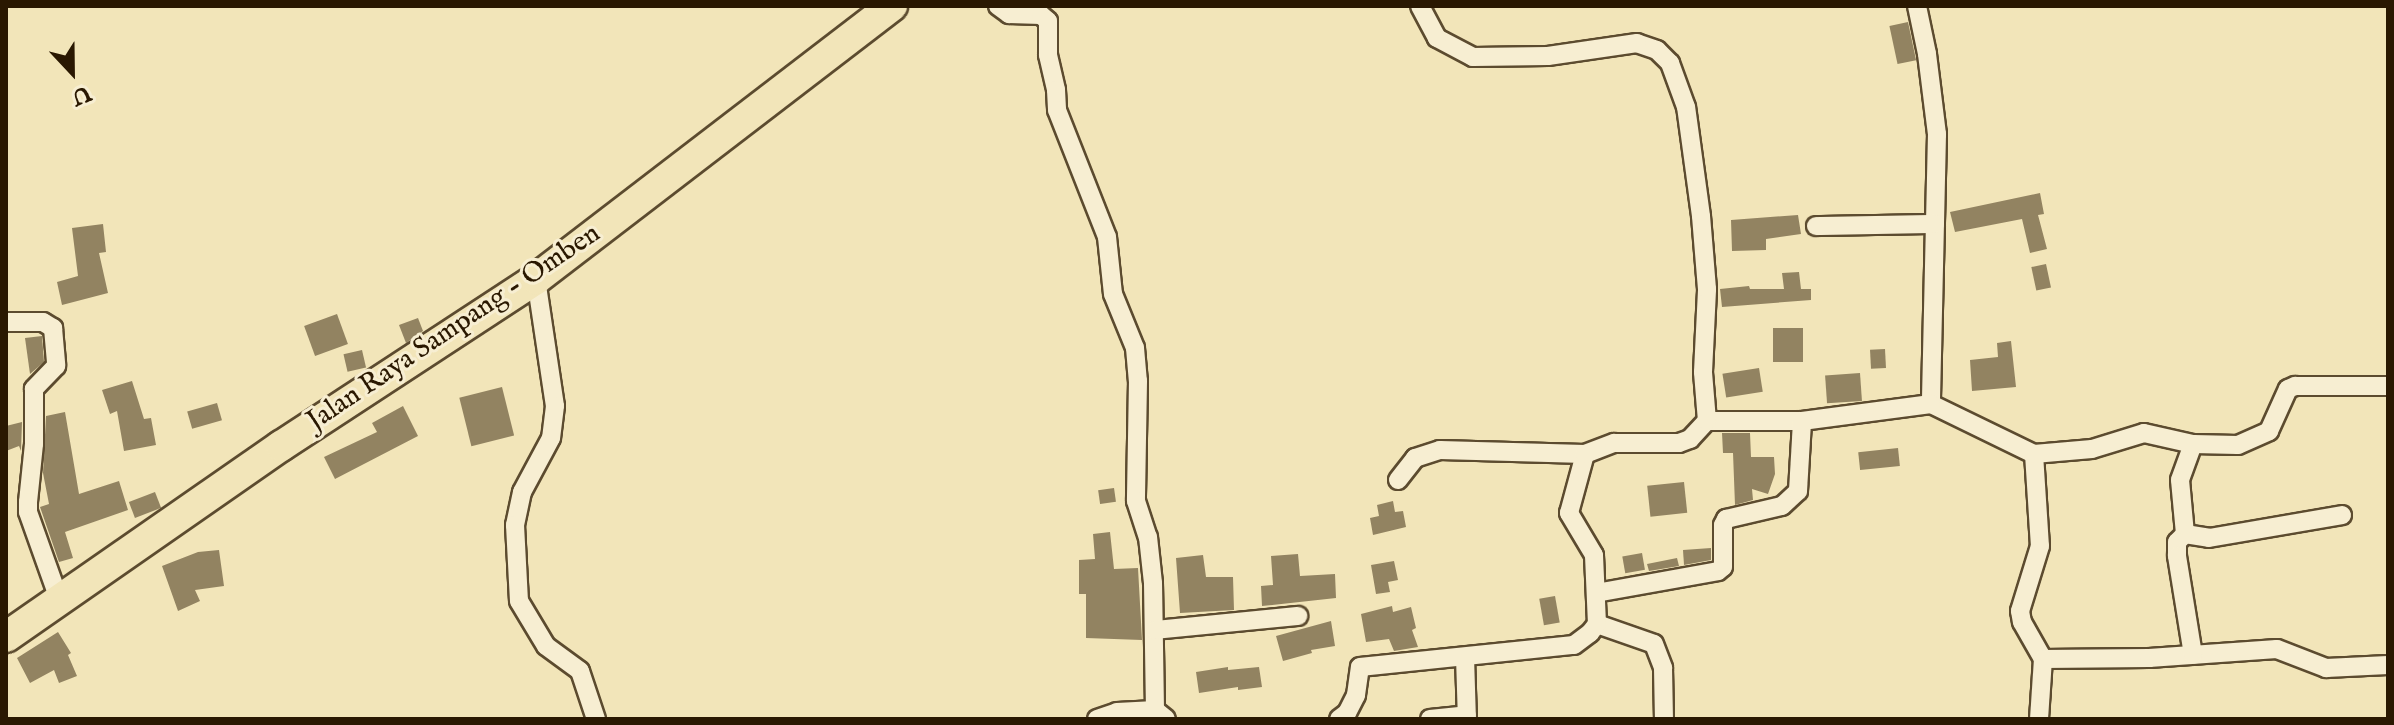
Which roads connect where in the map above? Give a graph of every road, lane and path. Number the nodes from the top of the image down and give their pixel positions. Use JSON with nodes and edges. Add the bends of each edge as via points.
{"nodes":[{"id":1,"x":892,"y":6,"type":"edge"},
{"id":2,"x":998,"y":6,"type":"edge"},
{"id":3,"x":1420,"y":6,"type":"edge"},
{"id":4,"x":1917,"y":6,"type":"edge"},
{"id":5,"x":1935,"y":224,"type":"junction"},
{"id":6,"x":1816,"y":226,"type":"dead end"},
{"id":7,"x":536,"y":279,"type":"junction"},
{"id":8,"x":6,"y":322,"type":"edge"},
{"id":9,"x":2388,"y":386,"type":"edge"},
{"id":10,"x":1931,"y":404,"type":"junction"},
{"id":11,"x":1707,"y":421,"type":"junction"},
{"id":12,"x":1802,"y":421,"type":"junction"},
{"id":13,"x":2193,"y":444,"type":"junction"},
{"id":14,"x":1585,"y":454,"type":"junction"},
{"id":15,"x":2034,"y":454,"type":"junction"},
{"id":16,"x":1398,"y":480,"type":"dead end"},
{"id":17,"x":2342,"y":515,"type":"dead end"},
{"id":18,"x":2185,"y":534,"type":"junction"},
{"id":19,"x":1596,"y":593,"type":"junction"},
{"id":20,"x":59,"y":599,"type":"junction"},
{"id":21,"x":1298,"y":616,"type":"dead end"},
{"id":22,"x":1597,"y":624,"type":"junction"},
{"id":23,"x":1155,"y":630,"type":"junction"},
{"id":24,"x":6,"y":637,"type":"edge"},
{"id":25,"x":2193,"y":655,"type":"junction"},
{"id":26,"x":1465,"y":657,"type":"junction"},
{"id":27,"x":2043,"y":659,"type":"junction"},
{"id":28,"x":2388,"y":665,"type":"edge"},
{"id":29,"x":1160,"y":714,"type":"edge"},
{"id":30,"x":1348,"y":717,"type":"edge"},
{"id":31,"x":1467,"y":717,"type":"edge"},
{"id":32,"x":596,"y":719,"type":"edge"},
{"id":33,"x":1097,"y":719,"type":"edge"},
{"id":34,"x":1430,"y":719,"type":"edge"},
{"id":35,"x":1664,"y":719,"type":"edge"},
{"id":36,"x":2039,"y":719,"type":"edge"}],
"edges":[{"from":1,"to":7,"type":"main road","name":"Jalan Raya Sampang - Omben"},
{"from":2,"to":23,"type":"street","via":[[1009,14],[1041,15],[1048,21],[1057,110],[1107,237],[1113,294],[1137,358],[1136,501],[1148,537]]},
{"from":3,"to":11,"type":"street","via":[[1437,38],[1473,57],[1548,56],[1637,43],[1657,50],[1670,63],[1686,107],[1701,216]]},
{"from":4,"to":5,"type":"street","via":[[1937,134]]},
{"from":5,"to":6,"type":"street"},
{"from":5,"to":10,"type":"street"},
{"from":7,"to":20,"type":"main road","name":"Jalan Raya Sampang - Omben"},
{"from":7,"to":32,"type":"street","via":[[555,406],[551,438],[522,492],[515,525],[519,601],[546,646],[580,671]]},
{"from":8,"to":20,"type":"street","via":[[43,322],[53,328],[56,366],[34,389],[28,512]]},
{"from":9,"to":13,"type":"street","via":[[2295,386],[2288,389],[2269,431],[2238,445]]},
{"from":10,"to":12,"type":"street"},
{"from":10,"to":15,"type":"street"},
{"from":11,"to":12,"type":"street"},
{"from":11,"to":14,"type":"street","via":[[1679,443],[1614,443]]},
{"from":12,"to":19,"type":"street","via":[[1798,491],[1782,506],[1726,519],[1725,561],[1718,571]]},
{"from":13,"to":15,"type":"street","via":[[2144,433],[2092,449]]},
{"from":13,"to":18,"type":"street","via":[[2180,480]]},
{"from":14,"to":16,"type":"street","via":[[1440,450],[1415,458]]},
{"from":14,"to":19,"type":"street","via":[[1569,513],[1594,555]]},
{"from":15,"to":27,"type":"street","via":[[2040,546],[2020,611]]},
{"from":17,"to":18,"type":"street","via":[[2209,538]]},
{"from":18,"to":25,"type":"street","via":[[2177,542],[2177,556]]},
{"from":19,"to":22,"type":"street"},
{"from":20,"to":24,"type":"main road","name":"Jalan Raya Sampang - Omben"},
{"from":21,"to":23,"type":"street"},
{"from":22,"to":26,"type":"street","via":[[1574,645]]},
{"from":22,"to":35,"type":"street","via":[[1654,644],[1663,668]]},
{"from":23,"to":29,"type":"street"},
{"from":25,"to":27,"type":"street"},
{"from":25,"to":28,"type":"street","via":[[2277,649],[2326,668]]},
{"from":26,"to":30,"type":"street","via":[[1360,667]]},
{"from":26,"to":31,"type":"street"},
{"from":27,"to":36,"type":"street"},
{"from":29,"to":33,"type":"street","via":[[1117,712]]},
{"from":31,"to":34,"type":"street"}]}
